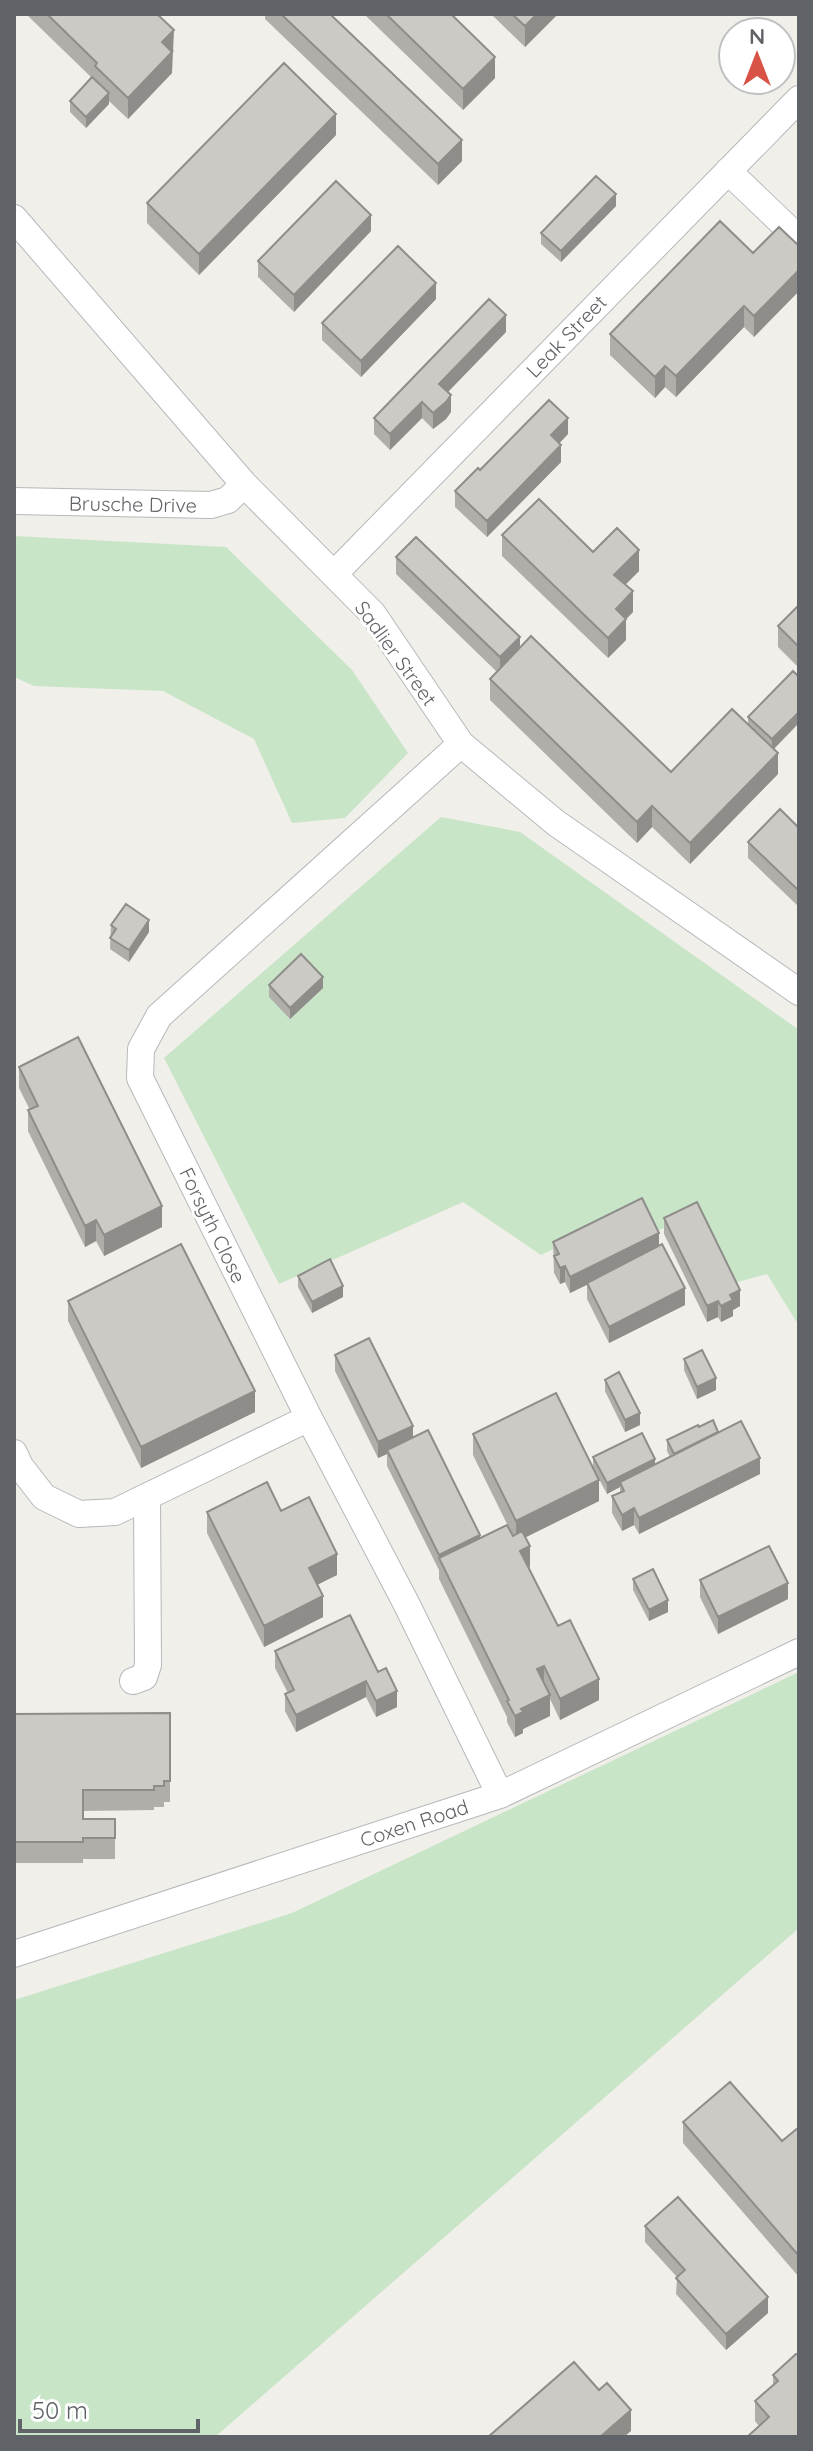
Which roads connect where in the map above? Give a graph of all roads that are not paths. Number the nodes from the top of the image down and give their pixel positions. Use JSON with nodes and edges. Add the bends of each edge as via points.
{"nodes":[{"id":1,"x":799,"y":99,"type":"edge"},
{"id":2,"x":728,"y":171,"type":"junction"},
{"id":3,"x":14,"y":218,"type":"edge"},
{"id":4,"x":799,"y":239,"type":"edge"},
{"id":5,"x":244,"y":484,"type":"junction"},
{"id":6,"x":14,"y":501,"type":"edge"},
{"id":7,"x":334,"y":574,"type":"junction"},
{"id":8,"x":461,"y":744,"type":"junction"},
{"id":9,"x":799,"y":992,"type":"edge"},
{"id":10,"x":309,"y":1418,"type":"junction"},
{"id":11,"x":14,"y":1453,"type":"edge"},
{"id":12,"x":147,"y":1497,"type":"junction"},
{"id":13,"x":799,"y":1652,"type":"edge"},
{"id":14,"x":133,"y":1681,"type":"dead end"},
{"id":15,"x":500,"y":1795,"type":"junction"},
{"id":16,"x":20,"y":1947,"type":"edge"}],
"edges":[{"from":1,"to":2,"type":"lane","name":"Leak Street"},
{"from":2,"to":4,"type":"lane"},
{"from":2,"to":7,"type":"lane","name":"Leak Street"},
{"from":3,"to":5,"type":"lane","name":"Sadlier Street"},
{"from":5,"to":6,"type":"lane","name":"Brusche Drive","via":[[228,500],[211,505]]},
{"from":5,"to":7,"type":"lane","name":"Sadlier Street"},
{"from":7,"to":8,"type":"lane","name":"Sadlier Street","via":[[373,614]]},
{"from":8,"to":9,"type":"lane","name":"Sadlier Street","via":[[556,823]]},
{"from":8,"to":10,"type":"lane","name":"Forsyth Close","via":[[159,1016],[141,1049],[140,1078]]},
{"from":10,"to":12,"type":"lane"},
{"from":10,"to":15,"type":"lane","name":"Forsyth Close"},
{"from":11,"to":12,"type":"lane","via":[[44,1497],[79,1514],[115,1512]]},
{"from":12,"to":14,"type":"lane","via":[[148,1665],[144,1677]]},
{"from":13,"to":15,"type":"lane","name":"Coxen Road"},
{"from":15,"to":16,"type":"lane","name":"Coxen Road"}]}
